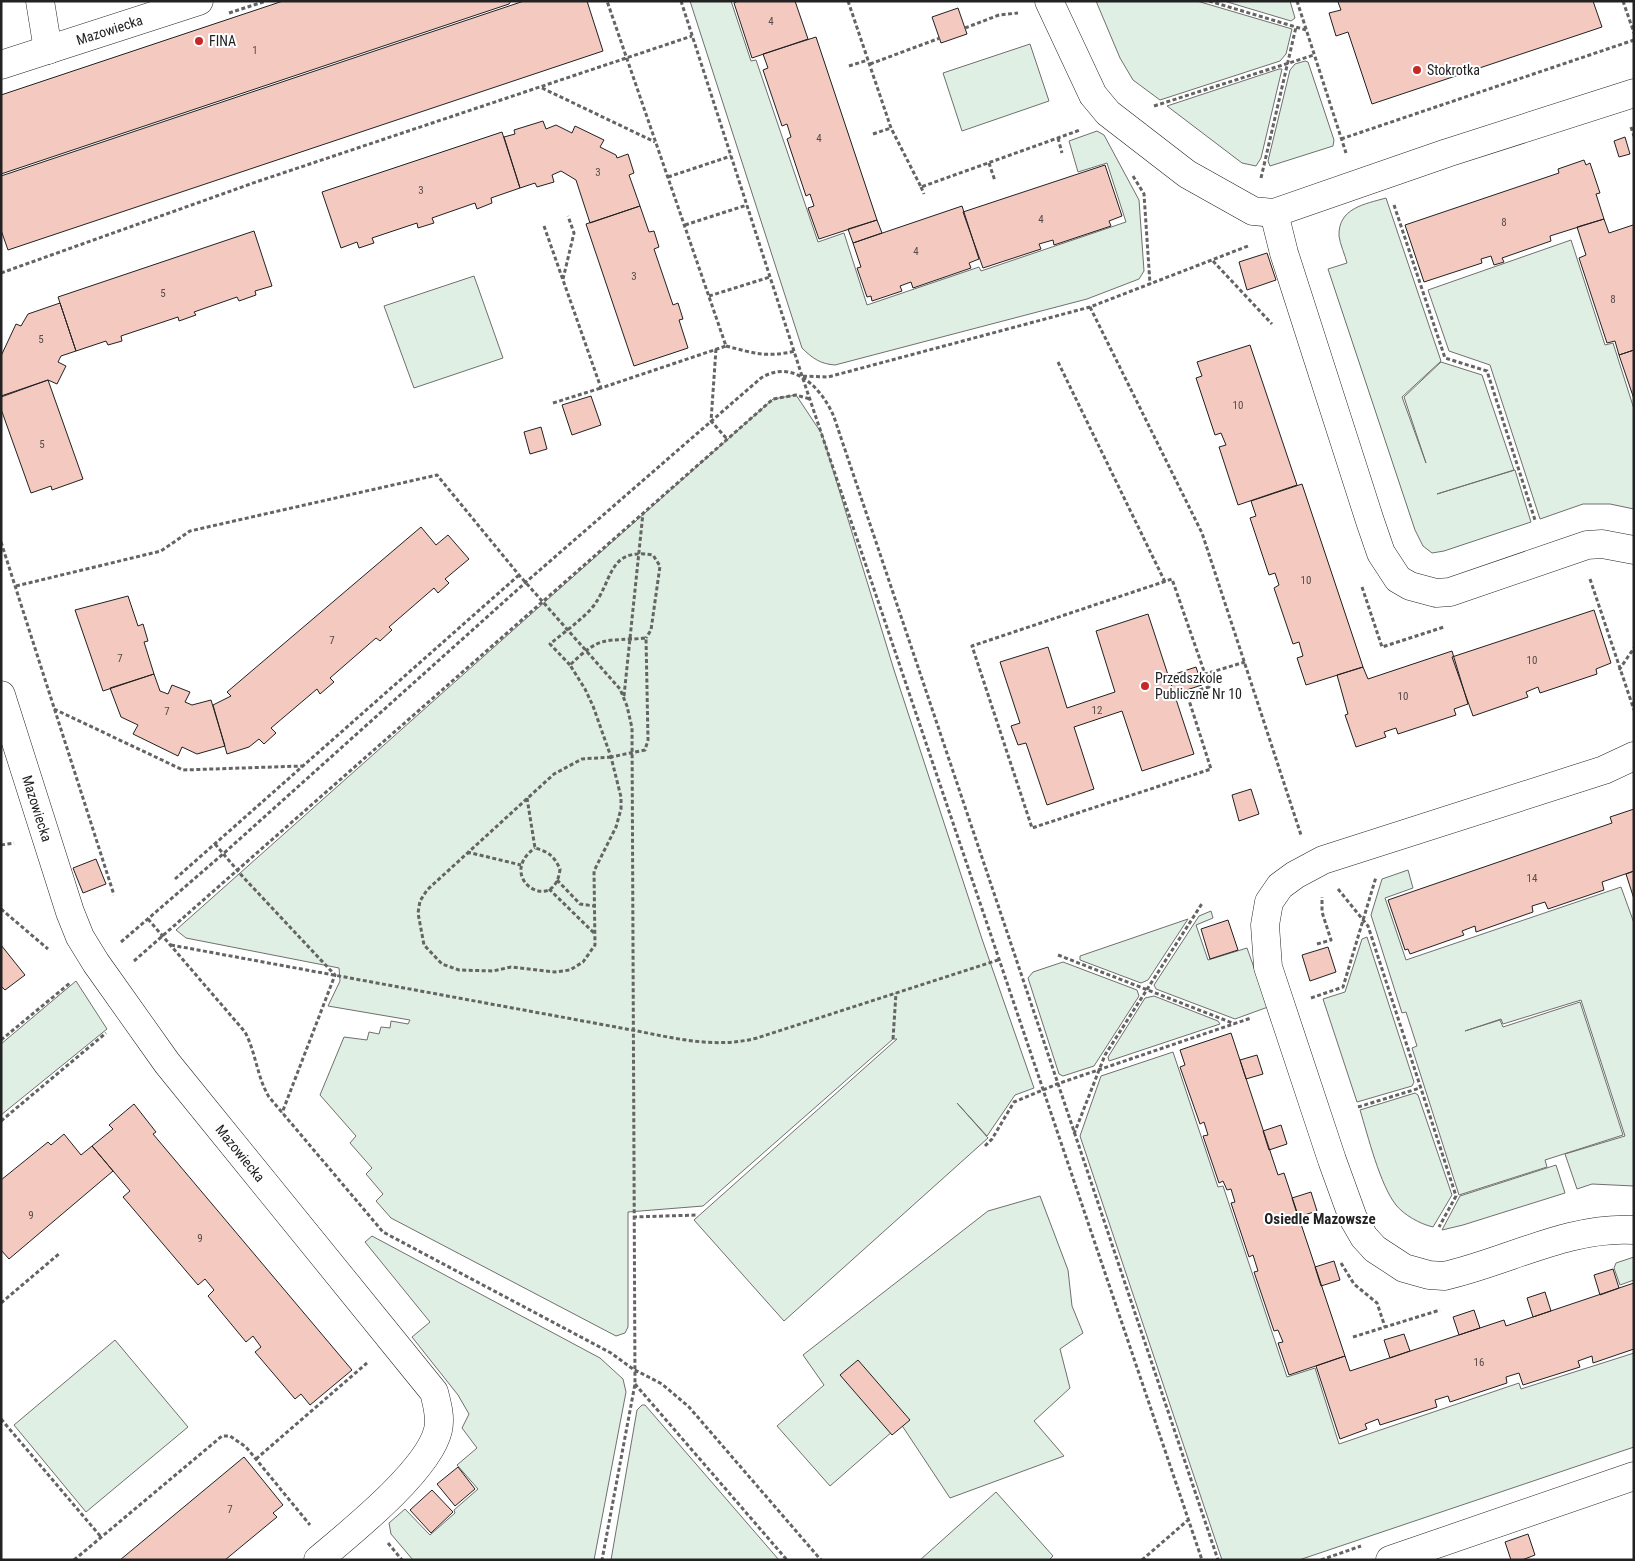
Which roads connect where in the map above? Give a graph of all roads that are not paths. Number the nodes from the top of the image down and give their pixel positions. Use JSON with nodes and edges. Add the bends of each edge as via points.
{"nodes":[{"id":1,"x":40,"y":1,"type":"edge"},
{"id":2,"x":199,"y":1,"type":"edge"},
{"id":3,"x":1049,"y":1,"type":"edge"},
{"id":4,"x":48,"y":50,"type":"junction"},
{"id":5,"x":1,"y":65,"type":"edge"},
{"id":6,"x":1634,"y":93,"type":"edge"},
{"id":7,"x":1268,"y":219,"type":"junction"},
{"id":8,"x":1634,"y":550,"type":"edge"},
{"id":9,"x":1,"y":695,"type":"edge"},
{"id":10,"x":1634,"y":756,"type":"edge"},
{"id":11,"x":1634,"y":1230,"type":"edge"},
{"id":12,"x":1634,"y":1476,"type":"edge"},
{"id":13,"x":318,"y":1560,"type":"edge"},
{"id":14,"x":1390,"y":1560,"type":"edge"}],
"edges":[{"from":1,"to":4,"type":"street"},
{"from":2,"to":4,"type":"street","name":"Mazowiecka"},
{"from":3,"to":7,"type":"street","via":[[1093,95],[1115,119],[1187,174]]},
{"from":4,"to":5,"type":"street","name":"Mazowiecka"},
{"from":6,"to":7,"type":"street","via":[[1356,184]]},
{"from":7,"to":8,"type":"street","via":[[1381,553],[1398,579],[1423,590],[1450,592],[1587,545],[1602,544]]},
{"from":9,"to":13,"type":"street","name":"Mazowiecka","via":[[70,912],[93,972],[434,1392],[439,1408],[438,1430],[427,1452],[369,1518]]},
{"from":10,"to":11,"type":"street","via":[[1604,770],[1311,866],[1280,886],[1269,902],[1264,925],[1268,967],[1353,1218],[1364,1237],[1385,1257],[1404,1268],[1444,1276],[1584,1233]]},
{"from":12,"to":14,"type":"street"}]}
